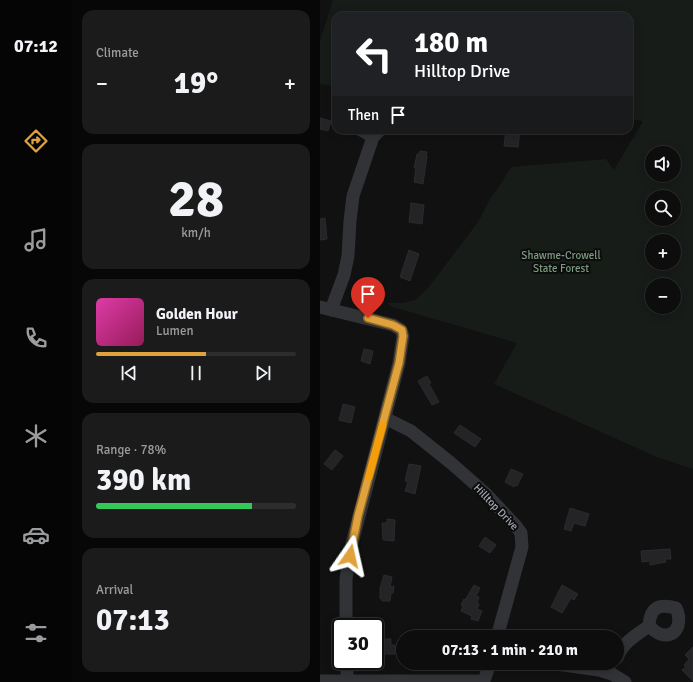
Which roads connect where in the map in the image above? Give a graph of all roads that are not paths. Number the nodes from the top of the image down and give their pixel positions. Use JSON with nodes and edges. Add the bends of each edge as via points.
{"nodes":[{"id":1,"x":377,"y":134,"type":"edge"},
{"id":2,"x":326,"y":308,"type":"edge"},
{"id":3,"x":385,"y":418,"type":"junction"},
{"id":4,"x":346,"y":618,"type":"edge"},
{"id":5,"x":649,"y":626,"type":"dead end"},
{"id":6,"x":499,"y":630,"type":"edge"},
{"id":7,"x":624,"y":647,"type":"edge"},
{"id":8,"x":347,"y":670,"type":"edge"},
{"id":9,"x":488,"y":670,"type":"edge"},
{"id":10,"x":615,"y":670,"type":"edge"},
{"id":11,"x":347,"y":680,"type":"junction"},
{"id":12,"x":320,"y":681,"type":"edge"},
{"id":13,"x":484,"y":682,"type":"edge"},
{"id":14,"x":625,"y":682,"type":"edge"}],
"edges":[{"from":1,"to":2,"type":"street","via":[[353,196],[344,276]]},
{"from":2,"to":3,"type":"street","via":[[393,325],[402,330],[399,363]]},
{"from":3,"to":4,"type":"street","via":[[351,547],[346,579]]},
{"from":3,"to":6,"type":"street","name":"Hilltop Drive","via":[[411,431],[452,463],[510,518],[521,533],[522,547]]},
{"from":5,"to":7,"type":"street","via":[[630,639]]},
{"from":8,"to":11,"type":"street"},
{"from":9,"to":13,"type":"street"},
{"from":10,"to":14,"type":"street"},
{"from":11,"to":12,"type":"street"},
{"from":11,"to":13,"type":"street"}]}
